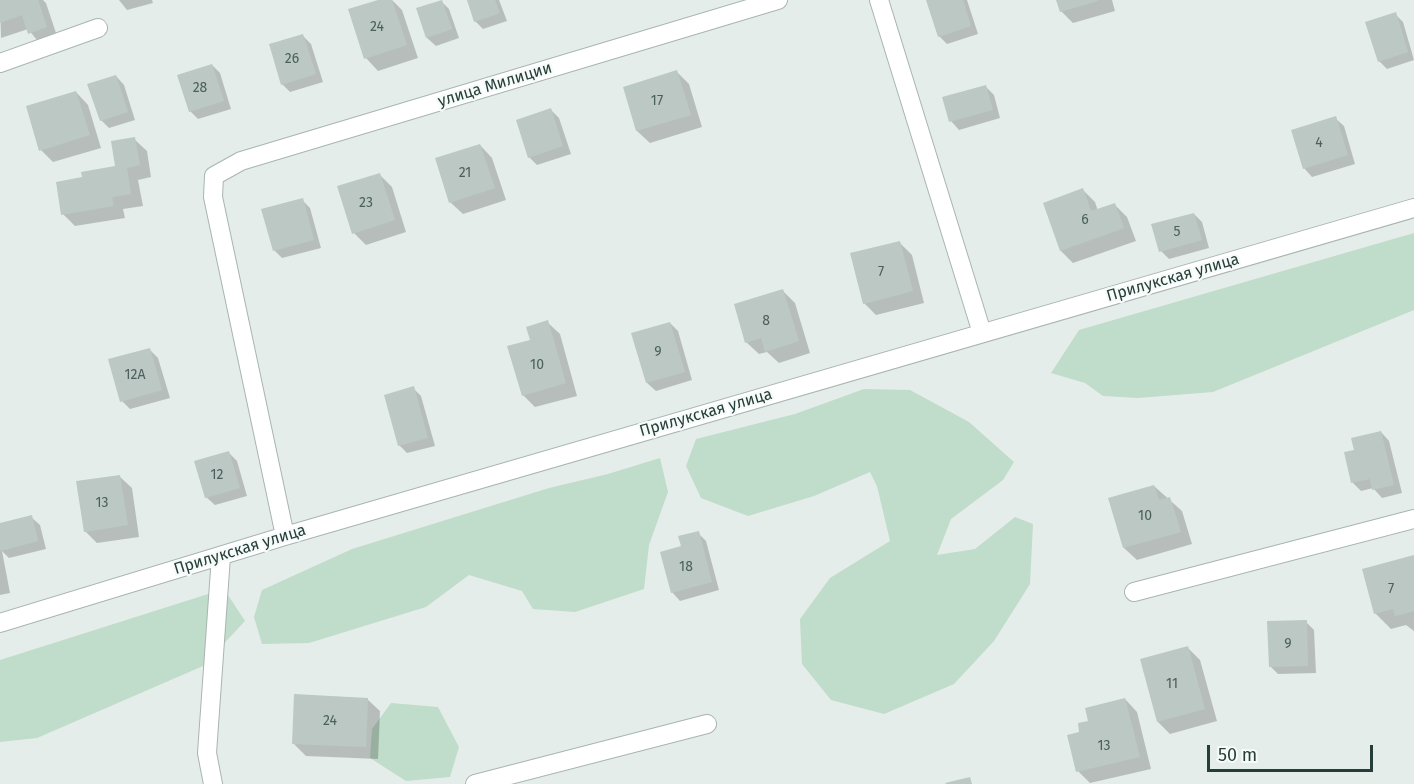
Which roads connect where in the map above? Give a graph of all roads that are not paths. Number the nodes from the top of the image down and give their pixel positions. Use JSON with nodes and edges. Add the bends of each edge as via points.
{"nodes":[{"id":1,"x":778,"y":0,"type":"edge"},
{"id":2,"x":879,"y":0,"type":"edge"},
{"id":3,"x":98,"y":28,"type":"dead end"},
{"id":4,"x":0,"y":63,"type":"edge"},
{"id":5,"x":1414,"y":208,"type":"edge"},
{"id":6,"x":982,"y":333,"type":"junction"},
{"id":7,"x":1414,"y":519,"type":"edge"},
{"id":8,"x":285,"y":536,"type":"junction"},
{"id":9,"x":221,"y":556,"type":"junction"},
{"id":10,"x":1134,"y":592,"type":"dead end"},
{"id":11,"x":0,"y":623,"type":"edge"},
{"id":12,"x":707,"y":724,"type":"dead end"},
{"id":13,"x":213,"y":784,"type":"edge"},
{"id":14,"x":475,"y":784,"type":"edge"}],
"edges":[{"from":1,"to":8,"type":"street","name":"улица Милиции","via":[[241,161],[214,176],[213,197]]},
{"from":2,"to":6,"type":"street"},
{"from":3,"to":4,"type":"street"},
{"from":5,"to":6,"type":"street","name":"Прилукская улица"},
{"from":6,"to":8,"type":"street","name":"Прилукская улица"},
{"from":7,"to":10,"type":"street"},
{"from":8,"to":9,"type":"street","name":"Прилукская улица"},
{"from":9,"to":11,"type":"street","name":"Прилукская улица"},
{"from":9,"to":13,"type":"street","via":[[207,753]]},
{"from":12,"to":14,"type":"street"}]}
